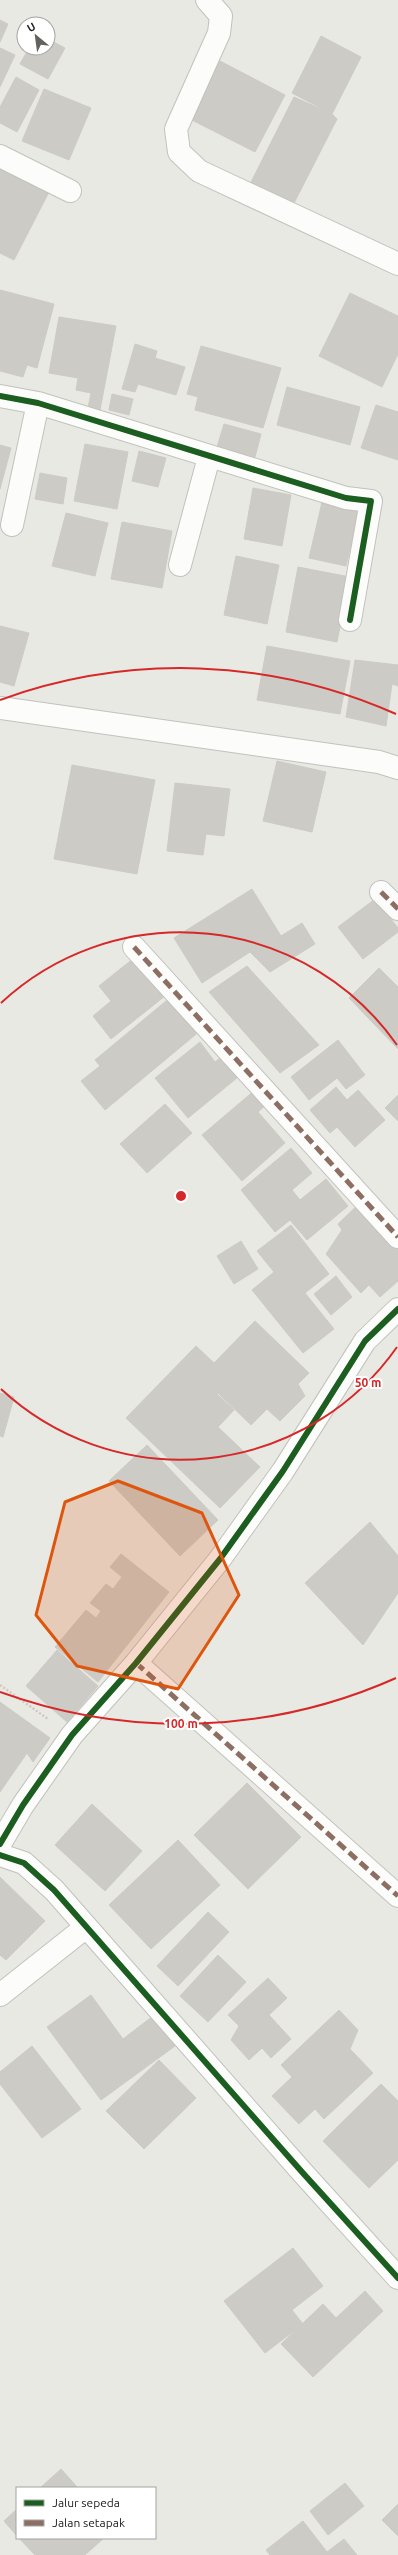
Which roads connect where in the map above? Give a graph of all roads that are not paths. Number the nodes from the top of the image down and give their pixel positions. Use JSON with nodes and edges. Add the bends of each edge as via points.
{"nodes":[{"id":1,"x":207,"y":0,"type":"edge"},
{"id":2,"x":0,"y":156,"type":"edge"},
{"id":3,"x":70,"y":191,"type":"dead end"},
{"id":4,"x":398,"y":264,"type":"edge"},
{"id":5,"x":0,"y":396,"type":"edge"},
{"id":6,"x":38,"y":403,"type":"junction"},
{"id":7,"x":209,"y":457,"type":"junction"},
{"id":8,"x":12,"y":526,"type":"dead end"},
{"id":9,"x":180,"y":565,"type":"dead end"},
{"id":10,"x":350,"y":620,"type":"dead end"},
{"id":11,"x":0,"y":708,"type":"edge"},
{"id":12,"x":398,"y":768,"type":"edge"},
{"id":13,"x":381,"y":892,"type":"dead end"},
{"id":14,"x":398,"y":909,"type":"edge"},
{"id":15,"x":134,"y":947,"type":"dead end"},
{"id":16,"x":398,"y":1237,"type":"edge"},
{"id":17,"x":398,"y":1309,"type":"edge"},
{"id":18,"x":136,"y":1664,"type":"junction"},
{"id":19,"x":0,"y":1844,"type":"edge"},
{"id":20,"x":0,"y":1855,"type":"edge"},
{"id":21,"x":398,"y":1896,"type":"edge"},
{"id":22,"x":86,"y":1927,"type":"junction"},
{"id":23,"x":0,"y":1995,"type":"edge"},
{"id":24,"x":398,"y":2278,"type":"edge"}],
"edges":[{"from":1,"to":4,"type":"street","via":[[221,16],[219,32],[176,128],[179,152],[199,171]]},
{"from":2,"to":3,"type":"street"},
{"from":5,"to":6,"type":"street"},
{"from":6,"to":7,"type":"street"},
{"from":6,"to":8,"type":"street"},
{"from":7,"to":9,"type":"street"},
{"from":7,"to":10,"type":"street","via":[[346,498],[370,501]]},
{"from":11,"to":12,"type":"street","via":[[379,762]]},
{"from":13,"to":14,"type":"street"},
{"from":15,"to":16,"type":"street"},
{"from":17,"to":18,"type":"street","via":[[366,1341],[283,1471],[225,1553]]},
{"from":18,"to":19,"type":"street","via":[[72,1735],[23,1805]]},
{"from":18,"to":21,"type":"street"},
{"from":20,"to":22,"type":"street","via":[[24,1863],[54,1890]]},
{"from":22,"to":23,"type":"street"},
{"from":22,"to":24,"type":"street"}]}
